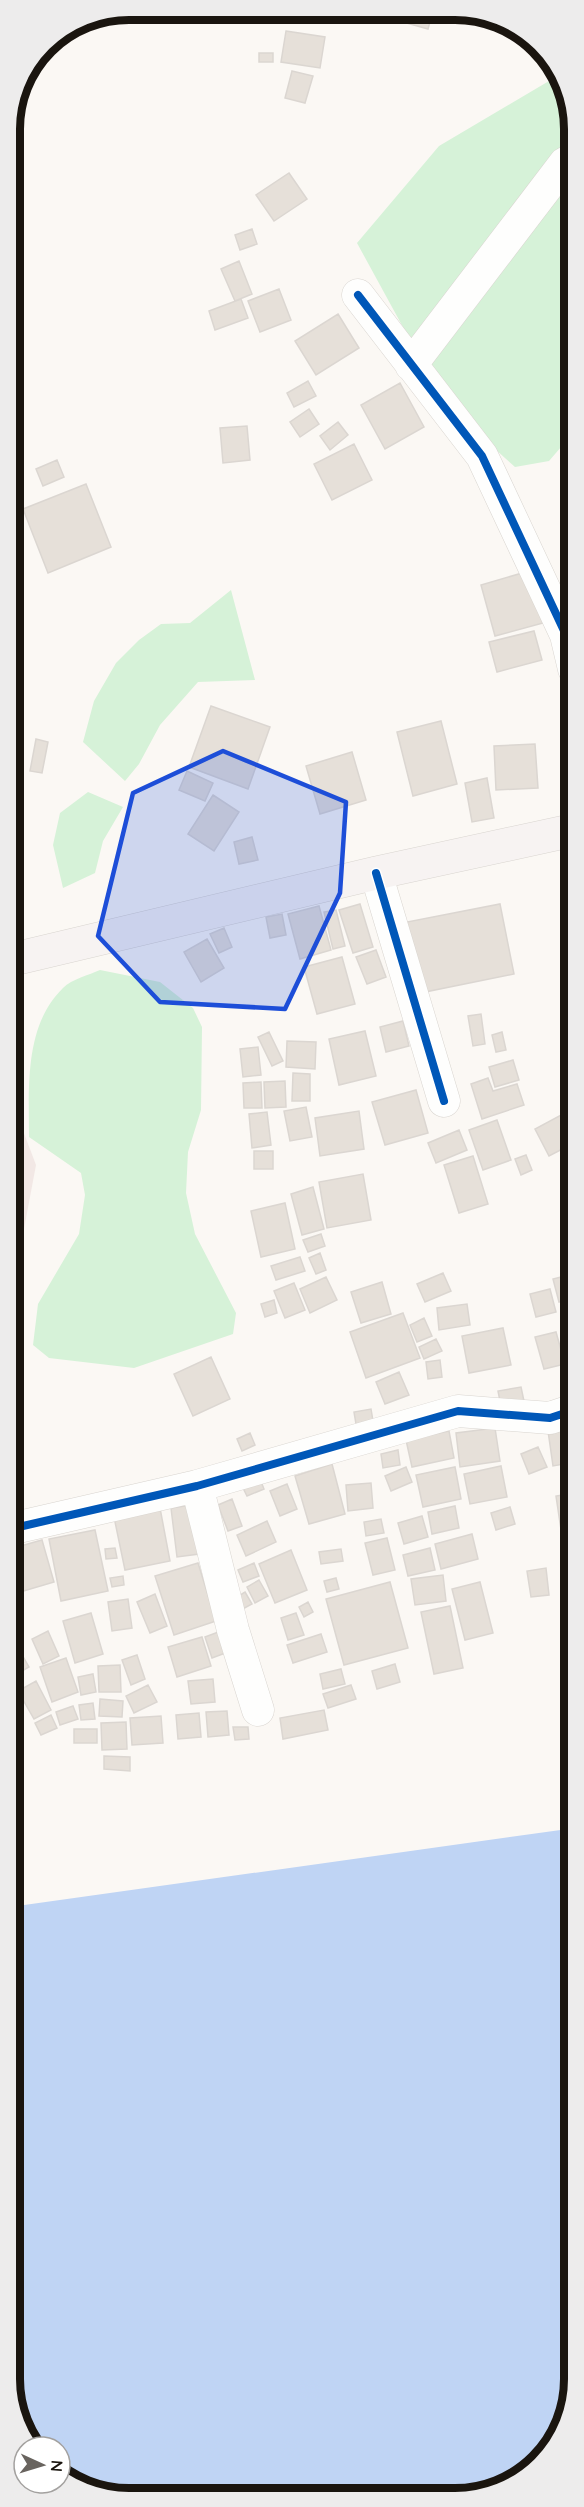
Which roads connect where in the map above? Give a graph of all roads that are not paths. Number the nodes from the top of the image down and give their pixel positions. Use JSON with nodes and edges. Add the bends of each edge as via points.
{"nodes":[{"id":1,"x":564,"y":164,"type":"edge"},
{"id":2,"x":358,"y":295,"type":"dead end"},
{"id":3,"x":411,"y":365,"type":"junction"},
{"id":4,"x":564,"y":631,"type":"edge"},
{"id":5,"x":564,"y":832,"type":"edge"},
{"id":6,"x":376,"y":873,"type":"junction"},
{"id":7,"x":20,"y":958,"type":"edge"},
{"id":8,"x":444,"y":1101,"type":"dead end"},
{"id":9,"x":564,"y":1413,"type":"edge"},
{"id":10,"x":197,"y":1486,"type":"junction"},
{"id":11,"x":20,"y":1527,"type":"edge"},
{"id":12,"x":258,"y":1710,"type":"dead end"}],
"edges":[{"from":1,"to":3,"type":"street"},
{"from":2,"to":3,"type":"street"},
{"from":3,"to":4,"type":"street","via":[[482,456]]},
{"from":5,"to":6,"type":"main road"},
{"from":6,"to":7,"type":"main road"},
{"from":6,"to":8,"type":"street"},
{"from":9,"to":10,"type":"street","via":[[550,1418],[458,1411]]},
{"from":10,"to":11,"type":"street"},
{"from":10,"to":12,"type":"street","via":[[233,1630]]}]}
